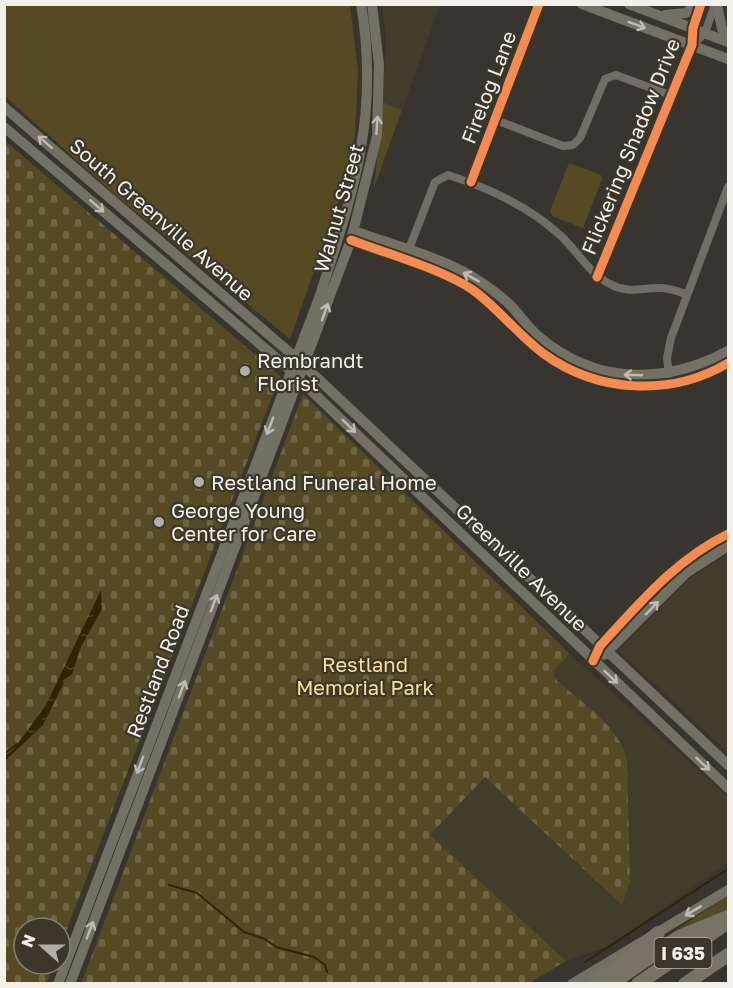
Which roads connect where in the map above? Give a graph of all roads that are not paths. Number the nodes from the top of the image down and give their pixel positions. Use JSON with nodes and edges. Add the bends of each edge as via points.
{"nodes":[{"id":1,"x":361,"y":4,"type":"edge"},
{"id":2,"x":372,"y":4,"type":"edge"},
{"id":3,"x":539,"y":4,"type":"edge"},
{"id":4,"x":582,"y":4,"type":"edge"},
{"id":5,"x":629,"y":4,"type":"edge"},
{"id":6,"x":699,"y":4,"type":"edge"},
{"id":7,"x":716,"y":4,"type":"edge"},
{"id":8,"x":655,"y":14,"type":"junction"},
{"id":9,"x":693,"y":28,"type":"junction"},
{"id":10,"x":705,"y":33,"type":"junction"},
{"id":11,"x":729,"y":40,"type":"edge"},
{"id":12,"x":692,"y":45,"type":"junction"},
{"id":13,"x":729,"y":59,"type":"edge"},
{"id":14,"x":380,"y":81,"type":"junction"},
{"id":15,"x":368,"y":82,"type":"junction"},
{"id":16,"x":670,"y":95,"type":"junction"},
{"id":17,"x":4,"y":107,"type":"edge"},
{"id":18,"x":496,"y":120,"type":"junction"},
{"id":19,"x":4,"y":127,"type":"edge"},
{"id":20,"x":471,"y":182,"type":"junction"},
{"id":21,"x":729,"y":187,"type":"edge"},
{"id":22,"x":352,"y":235,"type":"junction"},
{"id":23,"x":406,"y":256,"type":"junction"},
{"id":24,"x":597,"y":277,"type":"junction"},
{"id":25,"x":215,"y":288,"type":"junction"},
{"id":26,"x":686,"y":294,"type":"junction"},
{"id":27,"x":205,"y":299,"type":"junction"},
{"id":28,"x":256,"y":324,"type":"junction"},
{"id":29,"x":248,"y":334,"type":"junction"},
{"id":30,"x":729,"y":351,"type":"edge"},
{"id":31,"x":296,"y":358,"type":"junction"},
{"id":32,"x":729,"y":363,"type":"edge"},
{"id":33,"x":305,"y":367,"type":"junction"},
{"id":34,"x":291,"y":372,"type":"junction"},
{"id":35,"x":300,"y":380,"type":"junction"},
{"id":36,"x":670,"y":380,"type":"junction"},
{"id":37,"x":471,"y":523,"type":"junction"},
{"id":38,"x":461,"y":534,"type":"junction"},
{"id":39,"x":729,"y":534,"type":"edge"},
{"id":40,"x":729,"y":546,"type":"edge"},
{"id":41,"x":696,"y":558,"type":"junction"},
{"id":42,"x":605,"y":649,"type":"junction"},
{"id":43,"x":593,"y":661,"type":"junction"},
{"id":44,"x":689,"y":729,"type":"junction"},
{"id":45,"x":678,"y":740,"type":"junction"},
{"id":46,"x":729,"y":765,"type":"edge"},
{"id":47,"x":729,"y":788,"type":"edge"},
{"id":48,"x":729,"y":890,"type":"edge"},
{"id":49,"x":729,"y":917,"type":"edge"},
{"id":50,"x":729,"y":922,"type":"edge"},
{"id":51,"x":658,"y":933,"type":"junction"},
{"id":52,"x":729,"y":955,"type":"edge"},
{"id":53,"x":58,"y":984,"type":"edge"},
{"id":54,"x":70,"y":984,"type":"edge"},
{"id":55,"x":572,"y":984,"type":"edge"},
{"id":56,"x":592,"y":984,"type":"edge"},
{"id":57,"x":611,"y":984,"type":"edge"},
{"id":58,"x":638,"y":984,"type":"edge"},
{"id":59,"x":685,"y":984,"type":"edge"}],
"edges":[{"from":1,"to":15,"type":"main road","name":"Walnut Street"},
{"from":2,"to":14,"type":"main road","name":"Walnut Street"},
{"from":3,"to":18,"type":"street","name":"Firelog Lane"},
{"from":4,"to":12,"type":"main road","one_way":true},
{"from":5,"to":8,"type":"main road"},
{"from":6,"to":8,"type":"main road","via":[[678,15]]},
{"from":6,"to":9,"type":"street","name":"Flickering Shadow Drive"},
{"from":7,"to":10,"type":"street"},
{"from":7,"to":11,"type":"main road"},
{"from":8,"to":9,"type":"main road"},
{"from":9,"to":10,"type":"main road"},
{"from":9,"to":12,"type":"street","name":"Flickering Shadow Drive"},
{"from":10,"to":11,"type":"main road"},
{"from":10,"to":12,"type":"street"},
{"from":12,"to":13,"type":"main road"},
{"from":12,"to":16,"type":"street","name":"Flickering Shadow Drive"},
{"from":14,"to":15,"type":"main road"},
{"from":22,"to":14,"type":"main road","name":"Walnut Street","one_way":true,"via":[[377,136]]},
{"from":15,"to":31,"type":"main road","name":"Walnut Street","via":[[365,136],[352,195]]},
{"from":16,"to":18,"type":"street","via":[[610,76],[573,145],[563,146]]},
{"from":16,"to":24,"type":"street","name":"Flickering Shadow Drive"},
{"from":25,"to":17,"type":"main road","name":"South Greenville Avenue","one_way":true},
{"from":18,"to":20,"type":"street","name":"Firelog Lane"},
{"from":19,"to":27,"type":"main road","name":"South Greenville Avenue","one_way":true},
{"from":20,"to":23,"type":"street","via":[[448,175],[437,179]]},
{"from":20,"to":24,"type":"street","via":[[537,217],[561,236]]},
{"from":21,"to":26,"type":"street"},
{"from":22,"to":23,"type":"main road"},
{"from":33,"to":22,"type":"main road","name":"Walnut Street","one_way":true},
{"from":23,"to":36,"type":"main road","via":[[474,291],[531,344],[568,370],[631,386]]},
{"from":24,"to":26,"type":"street","via":[[629,292],[659,288]]},
{"from":25,"to":27,"type":"main road"},
{"from":25,"to":28,"type":"main road","name":"South Greenville Avenue"},
{"from":26,"to":36,"type":"street","via":[[668,350]]},
{"from":27,"to":29,"type":"main road","name":"South Greenville Avenue"},
{"from":28,"to":29,"type":"main road"},
{"from":28,"to":31,"type":"main road","name":"South Greenville Avenue"},
{"from":29,"to":34,"type":"main road","name":"South Greenville Avenue"},
{"from":30,"to":36,"type":"main road"},
{"from":31,"to":33,"type":"main road","name":"Greenville Avenue"},
{"from":31,"to":34,"type":"main road","name":"Walnut Street"},
{"from":32,"to":36,"type":"main road","via":[[715,371]]},
{"from":33,"to":35,"type":"main road","name":"Walnut Street"},
{"from":33,"to":37,"type":"main road","name":"Greenville Avenue"},
{"from":34,"to":35,"type":"main road","name":"Greenville Avenue"},
{"from":34,"to":53,"type":"main road","name":"Restland Road","one_way":true},
{"from":35,"to":38,"type":"main road","name":"Greenville Avenue","one_way":true},
{"from":54,"to":35,"type":"main road","name":"Restland Road","one_way":true},
{"from":37,"to":38,"type":"main road"},
{"from":37,"to":42,"type":"main road","name":"Greenville Avenue"},
{"from":38,"to":43,"type":"main road","name":"Greenville Avenue"},
{"from":39,"to":41,"type":"main road"},
{"from":40,"to":41,"type":"main road"},
{"from":41,"to":42,"type":"main road","via":[[671,570]]},
{"from":42,"to":43,"type":"main road"},
{"from":42,"to":44,"type":"main road","name":"Greenville Avenue"},
{"from":43,"to":45,"type":"main road","name":"Greenville Avenue","one_way":true},
{"from":44,"to":45,"type":"main road"},
{"from":44,"to":46,"type":"main road","name":"Greenville Avenue"},
{"from":45,"to":47,"type":"main road","name":"Greenville Avenue","one_way":true},
{"from":48,"to":51,"type":"main road","one_way":true},
{"from":49,"to":57,"type":"highway","via":[[679,937]]},
{"from":50,"to":58,"type":"highway","number":"I 635"},
{"from":51,"to":55,"type":"main road"},
{"from":51,"to":56,"type":"highway"},
{"from":52,"to":59,"type":"highway"}]}
